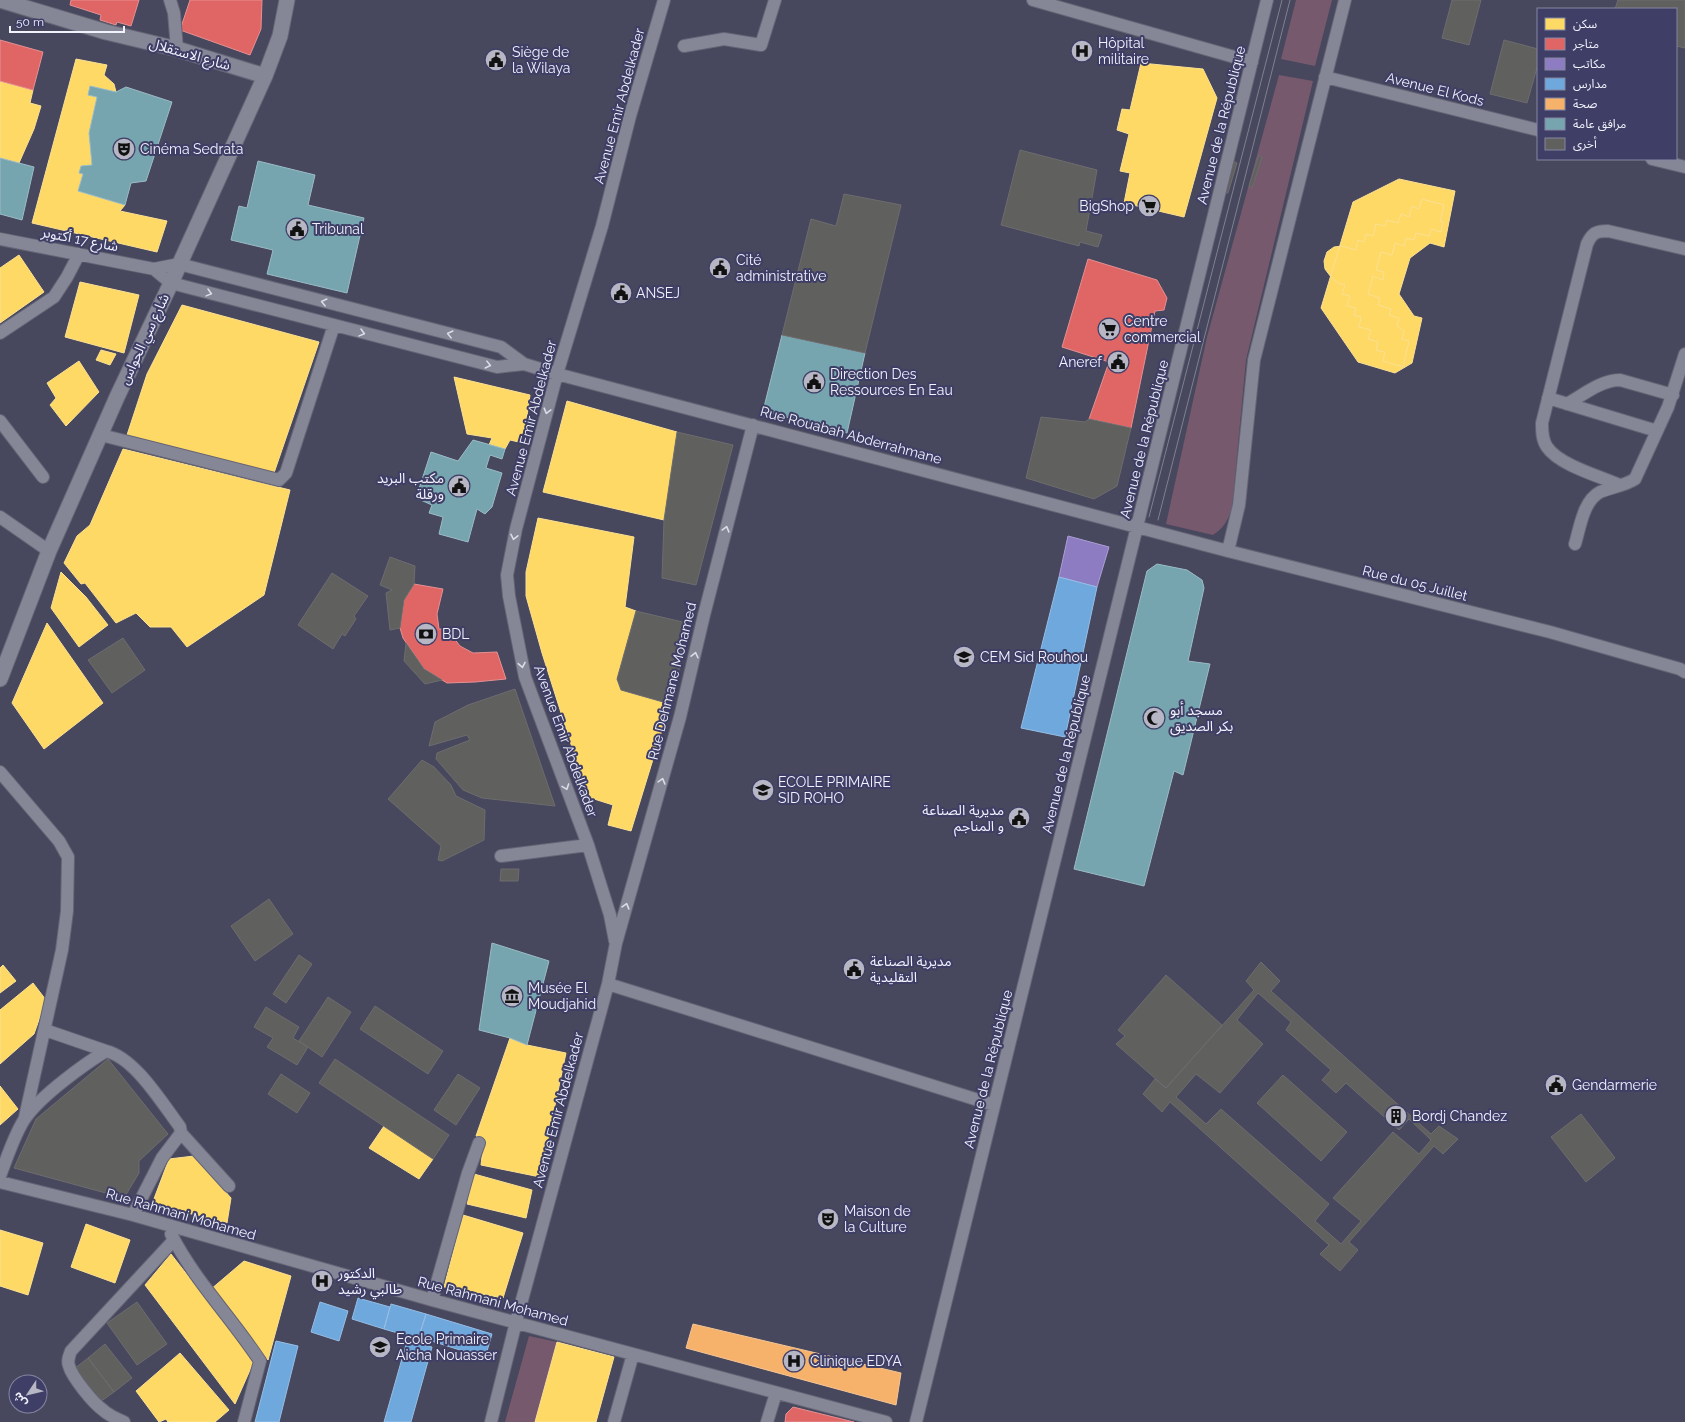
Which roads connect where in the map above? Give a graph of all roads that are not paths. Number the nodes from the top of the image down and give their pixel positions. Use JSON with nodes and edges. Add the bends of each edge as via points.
{"nodes":[{"id":1,"x":0,"y":0,"type":"edge"},
{"id":2,"x":170,"y":0,"type":"edge"},
{"id":3,"x":287,"y":0,"type":"edge"},
{"id":4,"x":664,"y":0,"type":"edge"},
{"id":5,"x":775,"y":0,"type":"edge"},
{"id":6,"x":1033,"y":0,"type":"edge"},
{"id":7,"x":1267,"y":0,"type":"edge"},
{"id":8,"x":1346,"y":0,"type":"edge"},
{"id":9,"x":684,"y":46,"type":"dead end"},
{"id":10,"x":177,"y":49,"type":"junction"},
{"id":11,"x":1252,"y":62,"type":"junction"},
{"id":12,"x":265,"y":76,"type":"junction"},
{"id":13,"x":1325,"y":77,"type":"junction"},
{"id":14,"x":1537,"y":130,"type":"edge"},
{"id":15,"x":1656,"y":160,"type":"edge"},
{"id":16,"x":1685,"y":167,"type":"edge"},
{"id":17,"x":0,"y":238,"type":"edge"},
{"id":18,"x":1685,"y":248,"type":"edge"},
{"id":19,"x":79,"y":254,"type":"junction"},
{"id":20,"x":180,"y":264,"type":"junction"},
{"id":21,"x":154,"y":269,"type":"junction"},
{"id":22,"x":171,"y":283,"type":"junction"},
{"id":23,"x":334,"y":325,"type":"junction"},
{"id":24,"x":0,"y":333,"type":"edge"},
{"id":25,"x":1685,"y":354,"type":"edge"},
{"id":26,"x":524,"y":364,"type":"junction"},
{"id":27,"x":557,"y":374,"type":"junction"},
{"id":28,"x":1673,"y":395,"type":"junction"},
{"id":29,"x":1548,"y":398,"type":"junction"},
{"id":30,"x":1567,"y":404,"type":"junction"},
{"id":31,"x":0,"y":421,"type":"edge"},
{"id":32,"x":753,"y":424,"type":"junction"},
{"id":33,"x":1657,"y":431,"type":"junction"},
{"id":34,"x":101,"y":435,"type":"junction"},
{"id":35,"x":43,"y":477,"type":"dead end"},
{"id":36,"x":1620,"y":485,"type":"junction"},
{"id":37,"x":0,"y":517,"type":"edge"},
{"id":38,"x":1137,"y":527,"type":"junction"},
{"id":39,"x":1575,"y":544,"type":"dead end"},
{"id":40,"x":49,"y":551,"type":"junction"},
{"id":41,"x":1228,"y":551,"type":"junction"},
{"id":42,"x":1685,"y":672,"type":"edge"},
{"id":43,"x":0,"y":679,"type":"edge"},
{"id":44,"x":0,"y":772,"type":"edge"},
{"id":45,"x":588,"y":845,"type":"junction"},
{"id":46,"x":501,"y":856,"type":"dead end"},
{"id":47,"x":616,"y":943,"type":"junction"},
{"id":48,"x":608,"y":984,"type":"junction"},
{"id":49,"x":45,"y":1030,"type":"junction"},
{"id":50,"x":106,"y":1051,"type":"junction"},
{"id":51,"x":994,"y":1105,"type":"junction"},
{"id":52,"x":25,"y":1118,"type":"junction"},
{"id":53,"x":181,"y":1133,"type":"junction"},
{"id":54,"x":479,"y":1143,"type":"dead end"},
{"id":55,"x":0,"y":1176,"type":"edge"},
{"id":56,"x":0,"y":1182,"type":"edge"},
{"id":57,"x":229,"y":1186,"type":"dead end"},
{"id":58,"x":133,"y":1215,"type":"junction"},
{"id":59,"x":166,"y":1225,"type":"junction"},
{"id":60,"x":174,"y":1240,"type":"junction"},
{"id":61,"x":432,"y":1300,"type":"junction"},
{"id":62,"x":516,"y":1322,"type":"junction"},
{"id":63,"x":633,"y":1354,"type":"junction"},
{"id":64,"x":776,"y":1393,"type":"junction"},
{"id":65,"x":124,"y":1422,"type":"edge"},
{"id":66,"x":244,"y":1422,"type":"edge"},
{"id":67,"x":491,"y":1422,"type":"edge"},
{"id":68,"x":614,"y":1422,"type":"edge"},
{"id":69,"x":767,"y":1422,"type":"edge"},
{"id":70,"x":886,"y":1422,"type":"edge"},
{"id":71,"x":916,"y":1422,"type":"edge"}],
"edges":[{"from":1,"to":10,"type":"street","name":"شارع الاستقلال","via":[[106,32]]},
{"from":2,"to":10,"type":"street","via":[[174,13]]},
{"from":3,"to":12,"type":"street","name":"شارع سي الحواس","via":[[281,30]]},
{"from":4,"to":27,"type":"street","name":"Avenue Emir Abdelkader","via":[[630,116],[602,226]]},
{"from":5,"to":9,"type":"street","via":[[761,45],[724,39]]},
{"from":6,"to":11,"type":"street"},
{"from":7,"to":11,"type":"street","name":"Avenue de la République"},
{"from":8,"to":13,"type":"street"},
{"from":10,"to":12,"type":"street","name":"شارع الاستقلال"},
{"from":11,"to":38,"type":"street","name":"Avenue de la République"},
{"from":12,"to":20,"type":"street","name":"شارع سي الحواس"},
{"from":13,"to":14,"type":"street","name":"Avenue El Kods"},
{"from":13,"to":41,"type":"street","via":[[1254,360],[1239,505]]},
{"from":15,"to":16,"type":"street"},
{"from":17,"to":19,"type":"street","name":"شارع 17 أكتوبر"},
{"from":18,"to":29,"type":"street","via":[[1608,231],[1593,234],[1587,244]]},
{"from":19,"to":21,"type":"street","name":"شارع 17 أكتوبر"},
{"from":19,"to":24,"type":"street","via":[[54,297]]},
{"from":20,"to":21,"type":"street"},
{"from":20,"to":22,"type":"street","name":"شارع سي الحواس"},
{"from":26,"to":20,"type":"street","one_way":true,"via":[[501,347]]},
{"from":21,"to":22,"type":"street"},
{"from":22,"to":23,"type":"street","one_way":true},
{"from":22,"to":34,"type":"street","name":"شارع سي الحواس"},
{"from":23,"to":26,"type":"street","one_way":true,"via":[[497,367]]},
{"from":23,"to":34,"type":"street","via":[[286,473],[280,480]]},
{"from":25,"to":28,"type":"street"},
{"from":26,"to":27,"type":"street","name":"Rue Rouabah Abderrahmane"},
{"from":27,"to":32,"type":"street","name":"Rue Rouabah Abderrahmane"},
{"from":27,"to":45,"type":"street","name":"Avenue Emir Abdelkader","one_way":true,"via":[[516,529],[507,575],[508,596],[525,677]]},
{"from":28,"to":30,"type":"street","via":[[1613,380],[1601,384]]},
{"from":28,"to":33,"type":"street"},
{"from":29,"to":30,"type":"street"},
{"from":29,"to":36,"type":"street","via":[[1542,423],[1542,436],[1546,446],[1556,458]]},
{"from":30,"to":33,"type":"street"},
{"from":31,"to":35,"type":"street"},
{"from":32,"to":38,"type":"street","name":"Rue Rouabah Abderrahmane"},
{"from":47,"to":32,"type":"street","name":"Rue Dehmane Mohamed","one_way":true,"via":[[680,717]]},
{"from":33,"to":36,"type":"street","via":[[1635,479]]},
{"from":34,"to":40,"type":"street","name":"شارع سي الحواس"},
{"from":36,"to":39,"type":"street","via":[[1593,498],[1587,507]]},
{"from":37,"to":40,"type":"street"},
{"from":38,"to":41,"type":"street","name":"Rue du 05 Juillet"},
{"from":38,"to":51,"type":"street","name":"Avenue de la République"},
{"from":40,"to":43,"type":"street","name":"شارع سي الحواس"},
{"from":41,"to":42,"type":"street","name":"Rue du 05 Juillet","via":[[1550,632]]},
{"from":44,"to":49,"type":"street","via":[[59,841],[68,857],[65,930]]},
{"from":45,"to":46,"type":"street"},
{"from":45,"to":47,"type":"street","name":"Avenue Emir Abdelkader"},
{"from":47,"to":48,"type":"street","name":"Avenue Emir Abdelkader"},
{"from":48,"to":51,"type":"street"},
{"from":48,"to":62,"type":"street","name":"Avenue Emir Abdelkader"},
{"from":49,"to":50,"type":"street"},
{"from":49,"to":52,"type":"street"},
{"from":50,"to":52,"type":"street","via":[[40,1101]]},
{"from":50,"to":53,"type":"street","via":[[120,1056],[134,1069],[180,1127]]},
{"from":51,"to":71,"type":"street","name":"Avenue de la République"},
{"from":52,"to":55,"type":"street"},
{"from":53,"to":57,"type":"street"},
{"from":53,"to":58,"type":"street","via":[[162,1158]]},
{"from":54,"to":61,"type":"street"},
{"from":56,"to":58,"type":"street","name":"Rue Rahmani Mohamed"},
{"from":58,"to":59,"type":"street","name":"Rue Rahmani Mohamed"},
{"from":59,"to":60,"type":"street"},
{"from":59,"to":61,"type":"street","name":"Rue Rahmani Mohamed"},
{"from":60,"to":65,"type":"street","via":[[71,1351],[68,1359],[73,1375],[90,1397],[102,1410]]},
{"from":60,"to":66,"type":"street","via":[[195,1276],[260,1361]]},
{"from":61,"to":62,"type":"street","name":"Rue Rahmani Mohamed"},
{"from":62,"to":63,"type":"street","name":"Rue Rahmani Mohamed"},
{"from":62,"to":67,"type":"street","name":"Avenue Emir Abdelkader"},
{"from":63,"to":64,"type":"street","name":"Rue Rahmani Mohamed"},
{"from":63,"to":68,"type":"street"},
{"from":64,"to":69,"type":"street"},
{"from":64,"to":70,"type":"street","name":"Rue Rahmani Mohamed"}]}
